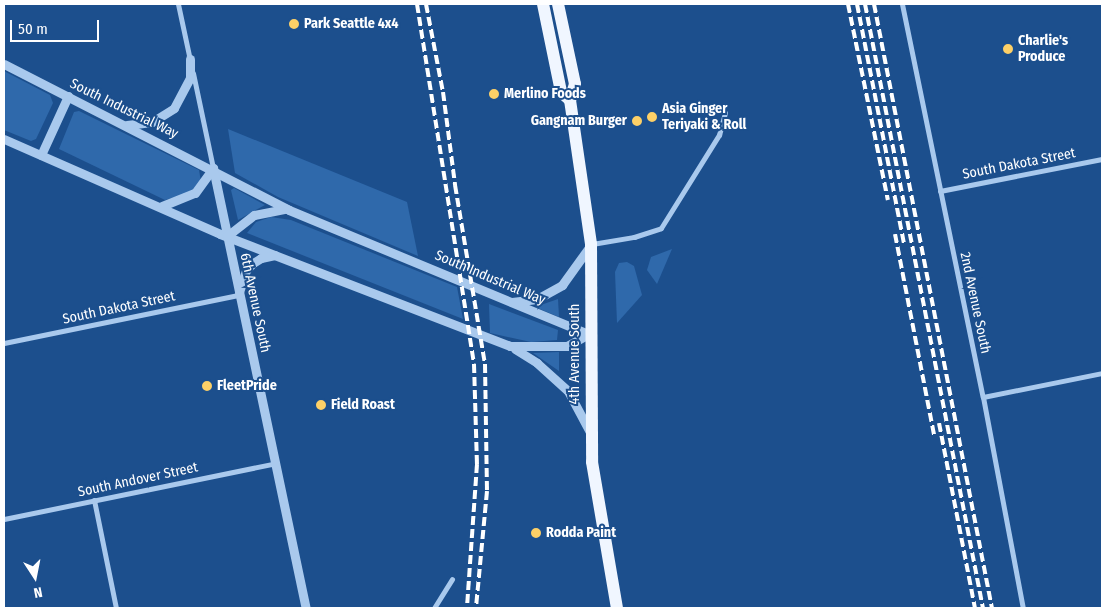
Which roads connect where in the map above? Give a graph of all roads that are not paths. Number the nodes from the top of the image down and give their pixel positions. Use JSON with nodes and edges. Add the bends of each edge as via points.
{"nodes":[{"id":1,"x":178,"y":4,"type":"edge"},
{"id":2,"x":542,"y":4,"type":"edge"},
{"id":3,"x":550,"y":4,"type":"edge"},
{"id":4,"x":558,"y":4,"type":"edge"},
{"id":5,"x":902,"y":4,"type":"edge"},
{"id":6,"x":567,"y":49,"type":"junction"},
{"id":7,"x":190,"y":59,"type":"junction"},
{"id":8,"x":4,"y":64,"type":"edge"},
{"id":9,"x":68,"y":96,"type":"junction"},
{"id":10,"x":570,"y":100,"type":"junction"},
{"id":11,"x":725,"y":113,"type":"dead end"},
{"id":12,"x":126,"y":125,"type":"junction"},
{"id":13,"x":4,"y":139,"type":"edge"},
{"id":14,"x":42,"y":155,"type":"junction"},
{"id":15,"x":1102,"y":159,"type":"edge"},
{"id":16,"x":213,"y":168,"type":"junction"},
{"id":17,"x":940,"y":191,"type":"junction"},
{"id":18,"x":162,"y":206,"type":"junction"},
{"id":19,"x":289,"y":210,"type":"junction"},
{"id":20,"x":227,"y":236,"type":"junction"},
{"id":21,"x":591,"y":244,"type":"junction"},
{"id":22,"x":276,"y":255,"type":"junction"},
{"id":23,"x":238,"y":295,"type":"junction"},
{"id":24,"x":511,"y":302,"type":"junction"},
{"id":25,"x":589,"y":334,"type":"junction"},
{"id":26,"x":4,"y":343,"type":"edge"},
{"id":27,"x":510,"y":346,"type":"junction"},
{"id":28,"x":1102,"y":374,"type":"edge"},
{"id":29,"x":984,"y":397,"type":"junction"},
{"id":30,"x":591,"y":434,"type":"junction"},
{"id":31,"x":276,"y":462,"type":"junction"},
{"id":32,"x":94,"y":500,"type":"junction"},
{"id":33,"x":4,"y":519,"type":"edge"},
{"id":34,"x":452,"y":579,"type":"dead end"},
{"id":35,"x":116,"y":608,"type":"edge"},
{"id":36,"x":306,"y":608,"type":"edge"},
{"id":37,"x":434,"y":608,"type":"edge"},
{"id":38,"x":617,"y":608,"type":"edge"},
{"id":39,"x":1023,"y":608,"type":"edge"}],
"edges":[{"from":1,"to":7,"type":"street","name":"6th Avenue South"},
{"from":2,"to":10,"type":"main road","name":"4th Avenue South","via":[[561,92]]},
{"from":3,"to":6,"type":"main road","via":[[560,45]]},
{"from":4,"to":6,"type":"main road","name":"4th Avenue South"},
{"from":5,"to":17,"type":"street","name":"2nd Avenue South"},
{"from":6,"to":10,"type":"main road","name":"4th Avenue South","via":[[575,84]]},
{"from":7,"to":12,"type":"street","via":[[190,78],[174,108],[152,122]]},
{"from":7,"to":16,"type":"street","name":"6th Avenue South"},
{"from":8,"to":9,"type":"street","name":"South Industrial Way"},
{"from":9,"to":12,"type":"street","name":"South Industrial Way"},
{"from":9,"to":14,"type":"street"},
{"from":10,"to":21,"type":"main road","name":"4th Avenue South"},
{"from":11,"to":21,"type":"street","via":[[720,135],[661,228],[634,237]]},
{"from":12,"to":16,"type":"street","name":"South Industrial Way"},
{"from":13,"to":14,"type":"street"},
{"from":14,"to":18,"type":"street"},
{"from":15,"to":17,"type":"street","name":"South Dakota Street"},
{"from":16,"to":18,"type":"street","via":[[195,193]]},
{"from":16,"to":19,"type":"street","name":"South Industrial Way"},
{"from":16,"to":20,"type":"street","name":"6th Avenue South"},
{"from":17,"to":29,"type":"street","name":"2nd Avenue South"},
{"from":18,"to":20,"type":"street"},
{"from":19,"to":20,"type":"street","via":[[254,216]]},
{"from":19,"to":24,"type":"street","name":"South Industrial Way"},
{"from":20,"to":22,"type":"street"},
{"from":20,"to":23,"type":"street","name":"6th Avenue South"},
{"from":21,"to":24,"type":"street","via":[[562,285],[537,299]]},
{"from":21,"to":25,"type":"main road","name":"4th Avenue South"},
{"from":22,"to":23,"type":"street","via":[[261,258],[246,270]]},
{"from":22,"to":27,"type":"street"},
{"from":23,"to":26,"type":"street","name":"South Dakota Street"},
{"from":23,"to":31,"type":"street","name":"6th Avenue South"},
{"from":24,"to":25,"type":"street","name":"South Industrial Way"},
{"from":25,"to":27,"type":"street","via":[[567,346]]},
{"from":25,"to":30,"type":"main road","name":"4th Avenue South"},
{"from":27,"to":30,"type":"street","via":[[538,363],[568,391]]},
{"from":28,"to":29,"type":"street"},
{"from":29,"to":39,"type":"street","name":"2nd Avenue South"},
{"from":30,"to":38,"type":"main road","name":"4th Avenue South","via":[[596,501]]},
{"from":31,"to":32,"type":"street","name":"South Andover Street"},
{"from":31,"to":36,"type":"street","name":"6th Avenue South"},
{"from":32,"to":33,"type":"street","name":"South Andover Street"},
{"from":32,"to":35,"type":"street"},
{"from":34,"to":37,"type":"street"}]}
